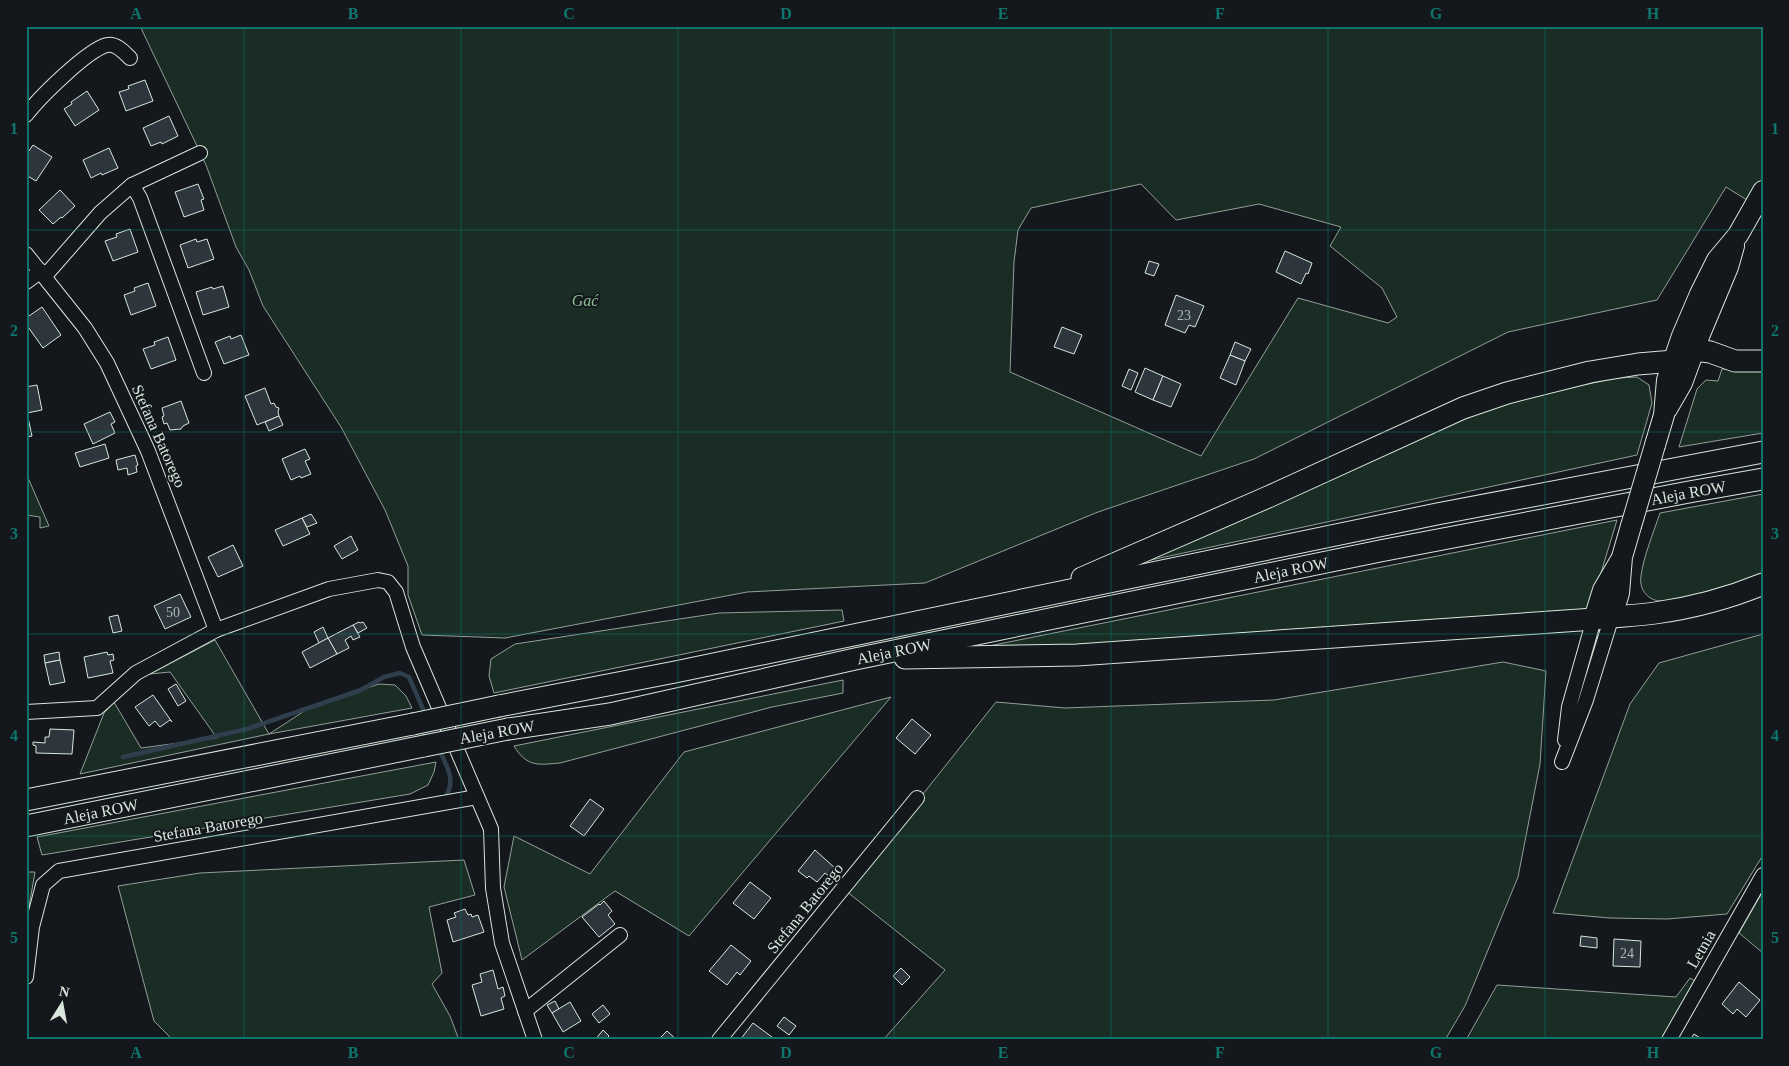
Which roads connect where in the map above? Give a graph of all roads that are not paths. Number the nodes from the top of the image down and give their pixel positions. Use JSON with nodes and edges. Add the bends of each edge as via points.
{"nodes":[{"id":1,"x":130,"y":58,"type":"dead end"},
{"id":2,"x":26,"y":115,"type":"edge"},
{"id":3,"x":200,"y":153,"type":"dead end"},
{"id":4,"x":132,"y":185,"type":"junction"},
{"id":5,"x":1763,"y":191,"type":"edge"},
{"id":6,"x":1738,"y":235,"type":"junction"},
{"id":7,"x":26,"y":254,"type":"edge"},
{"id":8,"x":43,"y":274,"type":"junction"},
{"id":9,"x":26,"y":282,"type":"edge"},
{"id":10,"x":1694,"y":350,"type":"junction"},
{"id":11,"x":1674,"y":361,"type":"junction"},
{"id":12,"x":1763,"y":361,"type":"edge"},
{"id":13,"x":204,"y":373,"type":"dead end"},
{"id":14,"x":1664,"y":415,"type":"junction"},
{"id":15,"x":1763,"y":452,"type":"edge"},
{"id":16,"x":1763,"y":479,"type":"edge"},
{"id":17,"x":1763,"y":584,"type":"edge"},
{"id":18,"x":1047,"y":594,"type":"junction"},
{"id":19,"x":1603,"y":618,"type":"junction"},
{"id":20,"x":216,"y":630,"type":"junction"},
{"id":21,"x":855,"y":659,"type":"junction"},
{"id":22,"x":26,"y":712,"type":"edge"},
{"id":23,"x":477,"y":797,"type":"junction"},
{"id":24,"x":917,"y":798,"type":"dead end"},
{"id":25,"x":26,"y":800,"type":"edge"},
{"id":26,"x":26,"y":826,"type":"edge"},
{"id":27,"x":1763,"y":875,"type":"edge"},
{"id":28,"x":620,"y":935,"type":"dead end"},
{"id":29,"x":26,"y":977,"type":"edge"},
{"id":30,"x":525,"y":1010,"type":"junction"},
{"id":31,"x":535,"y":1040,"type":"edge"},
{"id":32,"x":719,"y":1040,"type":"edge"},
{"id":33,"x":1669,"y":1040,"type":"edge"}],
"edges":[{"from":1,"to":2,"type":"street","via":[[114,45],[107,45],[54,83]]},
{"from":3,"to":4,"type":"street"},
{"from":4,"to":8,"type":"street","via":[[100,213]]},
{"from":4,"to":13,"type":"street","via":[[140,198]]},
{"from":5,"to":6,"type":"street"},
{"from":6,"to":10,"type":"street"},
{"from":6,"to":11,"type":"street","via":[[1717,260]]},
{"from":7,"to":8,"type":"street","name":"Stefana Batorego"},
{"from":8,"to":9,"type":"street"},
{"from":8,"to":20,"type":"street","name":"Stefana Batorego","via":[[100,350],[148,451]]},
{"from":10,"to":11,"type":"main road"},
{"from":10,"to":12,"type":"main road","via":[[1736,361]]},
{"from":10,"to":14,"type":"street","via":[[1682,383]]},
{"from":11,"to":14,"type":"street","via":[[1667,380]]},
{"from":11,"to":18,"type":"main road","via":[[1582,373],[1463,408]]},
{"from":14,"to":19,"type":"street","bridge":true,"via":[[1622,557],[1603,590]]},
{"from":15,"to":18,"type":"main road","name":"Aleja ROW","via":[[1437,514]]},
{"from":16,"to":21,"type":"main road","name":"Aleja ROW","via":[[1371,553]]},
{"from":17,"to":19,"type":"main road","via":[[1706,603],[1655,613]]},
{"from":18,"to":25,"type":"main road","name":"Aleja ROW","bridge":true,"via":[[674,672]]},
{"from":19,"to":19,"type":"street","via":[[1569,706],[1562,762],[1586,700]]},
{"from":19,"to":21,"type":"main road","via":[[1077,655]]},
{"from":20,"to":22,"type":"street","via":[[136,672],[97,708]]},
{"from":20,"to":23,"type":"street","via":[[329,589],[378,580],[388,582],[396,592],[413,647]]},
{"from":21,"to":26,"type":"main road","name":"Aleja ROW","bridge":true,"via":[[610,714],[508,729]]},
{"from":23,"to":29,"type":"street","name":"Stefana Batorego","via":[[59,871],[43,885],[32,927]]},
{"from":23,"to":30,"type":"street","via":[[491,829],[493,888],[502,943]]},
{"from":24,"to":32,"type":"street","name":"Stefana Batorego"},
{"from":27,"to":33,"type":"street","name":"Letnia"},
{"from":28,"to":30,"type":"street"},
{"from":30,"to":31,"type":"street"}]}
